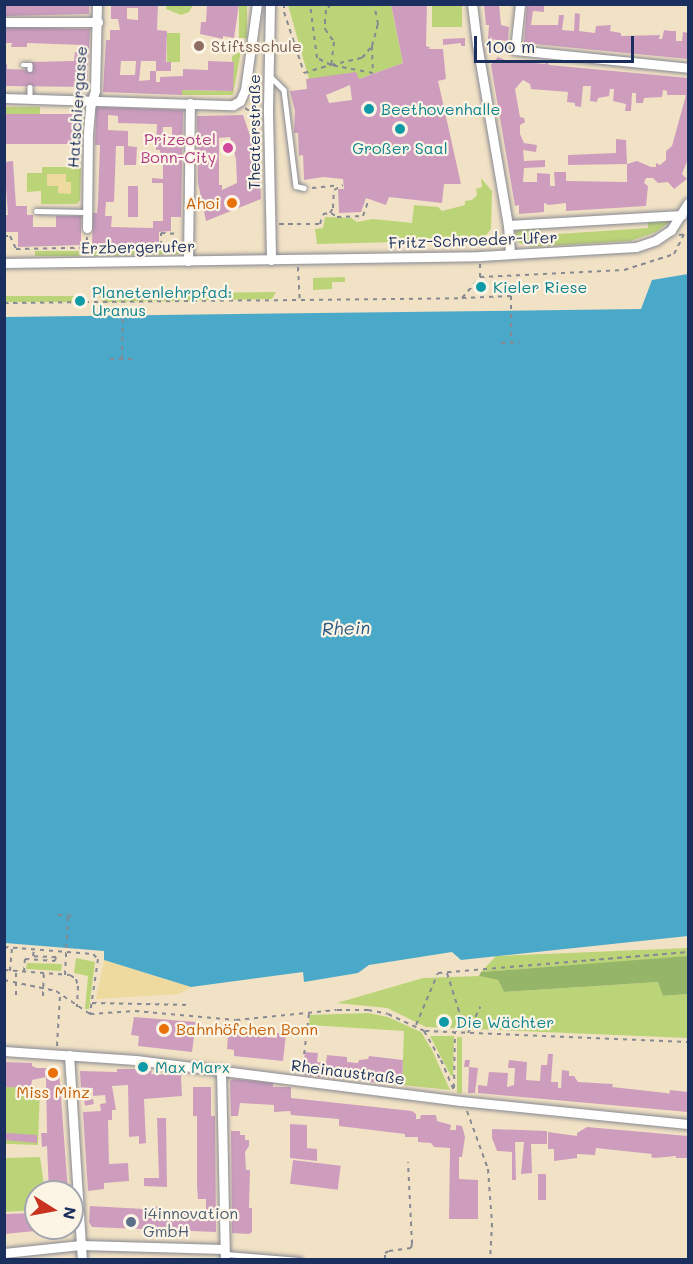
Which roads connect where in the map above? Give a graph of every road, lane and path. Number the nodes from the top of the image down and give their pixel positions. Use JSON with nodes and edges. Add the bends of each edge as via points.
{"nodes":[{"id":1,"x":97,"y":4,"type":"edge"},
{"id":2,"x":257,"y":4,"type":"edge"},
{"id":3,"x":270,"y":4,"type":"edge"},
{"id":4,"x":284,"y":4,"type":"edge"},
{"id":5,"x":310,"y":4,"type":"edge"},
{"id":6,"x":331,"y":4,"type":"edge"},
{"id":7,"x":374,"y":4,"type":"edge"},
{"id":8,"x":472,"y":4,"type":"edge"},
{"id":9,"x":520,"y":4,"type":"edge"},
{"id":10,"x":4,"y":22,"type":"edge"},
{"id":11,"x":98,"y":22,"type":"junction"},
{"id":12,"x":502,"y":43,"type":"dead end"},
{"id":13,"x":493,"y":44,"type":"dead end"},
{"id":14,"x":372,"y":46,"type":"junction"},
{"id":15,"x":23,"y":65,"type":"dead end"},
{"id":16,"x":331,"y":65,"type":"junction"},
{"id":17,"x":688,"y":68,"type":"edge"},
{"id":18,"x":30,"y":69,"type":"dead end"},
{"id":19,"x":269,"y":75,"type":"junction"},
{"id":20,"x":30,"y":87,"type":"dead end"},
{"id":21,"x":4,"y":98,"type":"edge"},
{"id":22,"x":30,"y":98,"type":"junction"},
{"id":23,"x":93,"y":99,"type":"junction"},
{"id":24,"x":190,"y":103,"type":"junction"},
{"id":25,"x":248,"y":111,"type":"dead end"},
{"id":26,"x":255,"y":112,"type":"dead end"},
{"id":27,"x":304,"y":188,"type":"joint"},
{"id":28,"x":369,"y":200,"type":"dead end"},
{"id":29,"x":688,"y":203,"type":"edge"},
{"id":30,"x":36,"y":211,"type":"dead end"},
{"id":31,"x":87,"y":212,"type":"junction"},
{"id":32,"x":330,"y":213,"type":"junction"},
{"id":33,"x":682,"y":215,"type":"junction"},
{"id":34,"x":270,"y":224,"type":"junction"},
{"id":35,"x":508,"y":225,"type":"junction"},
{"id":36,"x":87,"y":228,"type":"dead end"},
{"id":37,"x":188,"y":234,"type":"junction"},
{"id":38,"x":688,"y":234,"type":"edge"},
{"id":39,"x":4,"y":236,"type":"edge"},
{"id":40,"x":161,"y":246,"type":"junction"},
{"id":41,"x":188,"y":246,"type":"junction"},
{"id":42,"x":510,"y":254,"type":"junction"},
{"id":43,"x":271,"y":260,"type":"junction"},
{"id":44,"x":297,"y":260,"type":"junction"},
{"id":45,"x":188,"y":261,"type":"junction"},
{"id":46,"x":4,"y":263,"type":"edge"},
{"id":47,"x":462,"y":298,"type":"junction"},
{"id":48,"x":300,"y":300,"type":"junction"},
{"id":49,"x":4,"y":303,"type":"edge"},
{"id":50,"x":123,"y":303,"type":"junction"},
{"id":51,"x":511,"y":342,"type":"junction"},
{"id":52,"x":520,"y":342,"type":"dead end"},
{"id":53,"x":501,"y":343,"type":"dead end"},
{"id":54,"x":110,"y":359,"type":"dead end"},
{"id":55,"x":122,"y":359,"type":"junction"},
{"id":56,"x":135,"y":359,"type":"dead end"},
{"id":57,"x":58,"y":915,"type":"dead end"},
{"id":58,"x":68,"y":916,"type":"junction"},
{"id":59,"x":75,"y":916,"type":"dead end"},
{"id":60,"x":4,"y":947,"type":"edge"},
{"id":61,"x":12,"y":948,"type":"junction"},
{"id":62,"x":34,"y":950,"type":"junction"},
{"id":63,"x":66,"y":952,"type":"junction"},
{"id":64,"x":688,"y":952,"type":"edge"},
{"id":65,"x":4,"y":970,"type":"edge"},
{"id":66,"x":10,"y":971,"type":"junction"},
{"id":67,"x":16,"y":971,"type":"junction"},
{"id":68,"x":24,"y":972,"type":"junction"},
{"id":69,"x":44,"y":973,"type":"junction"},
{"id":70,"x":447,"y":973,"type":"junction"},
{"id":71,"x":65,"y":975,"type":"junction"},
{"id":72,"x":4,"y":980,"type":"edge"},
{"id":73,"x":16,"y":980,"type":"junction"},
{"id":74,"x":43,"y":990,"type":"junction"},
{"id":75,"x":16,"y":995,"type":"dead end"},
{"id":76,"x":60,"y":995,"type":"junction"},
{"id":77,"x":43,"y":996,"type":"dead end"},
{"id":78,"x":92,"y":1003,"type":"junction"},
{"id":79,"x":191,"y":1005,"type":"dead end"},
{"id":80,"x":76,"y":1007,"type":"junction"},
{"id":81,"x":480,"y":1007,"type":"dead end"},
{"id":82,"x":309,"y":1012,"type":"junction"},
{"id":83,"x":90,"y":1014,"type":"junction"},
{"id":84,"x":416,"y":1025,"type":"junction"},
{"id":85,"x":424,"y":1031,"type":"junction"},
{"id":86,"x":455,"y":1032,"type":"junction"},
{"id":87,"x":462,"y":1033,"type":"junction"},
{"id":88,"x":468,"y":1033,"type":"junction"},
{"id":89,"x":688,"y":1042,"type":"edge"},
{"id":90,"x":4,"y":1052,"type":"edge"},
{"id":91,"x":57,"y":1054,"type":"junction"},
{"id":92,"x":69,"y":1055,"type":"junction"},
{"id":93,"x":221,"y":1070,"type":"junction"},
{"id":94,"x":301,"y":1081,"type":"junction"},
{"id":95,"x":460,"y":1101,"type":"junction"},
{"id":96,"x":688,"y":1124,"type":"edge"},
{"id":97,"x":408,"y":1162,"type":"dead end"},
{"id":98,"x":81,"y":1245,"type":"junction"},
{"id":99,"x":4,"y":1253,"type":"edge"},
{"id":100,"x":224,"y":1254,"type":"edge"},
{"id":101,"x":82,"y":1260,"type":"edge"},
{"id":102,"x":300,"y":1260,"type":"edge"},
{"id":103,"x":385,"y":1260,"type":"edge"},
{"id":104,"x":490,"y":1260,"type":"edge"}],
"edges":[{"from":1,"to":11,"type":"street","name":"Hatschiergasse"},
{"from":2,"to":24,"type":"street","via":[[245,90],[240,101],[221,105]]},
{"from":3,"to":19,"type":"street","name":"Theaterstraße"},
{"from":4,"to":16,"type":"path","via":[[304,74]]},
{"from":5,"to":16,"type":"path","via":[[317,58]]},
{"from":6,"to":16,"type":"path","via":[[325,19],[325,29],[334,42]]},
{"from":7,"to":14,"type":"path","via":[[378,24]]},
{"from":8,"to":35,"type":"street"},
{"from":9,"to":17,"type":"street","via":[[515,50]]},
{"from":10,"to":11,"type":"street"},
{"from":11,"to":23,"type":"street","name":"Hatschiergasse"},
{"from":12,"to":13,"type":"path"},
{"from":14,"to":16,"type":"path","via":[[362,58]]},
{"from":14,"to":16,"type":"path","via":[[374,73]]},
{"from":15,"to":18,"type":"lane","via":[[30,65]]},
{"from":19,"to":27,"type":"lane","via":[[284,90],[296,186]]},
{"from":19,"to":34,"type":"street","name":"Theaterstraße"},
{"from":20,"to":22,"type":"lane"},
{"from":21,"to":22,"type":"street"},
{"from":22,"to":23,"type":"street"},
{"from":23,"to":24,"type":"street"},
{"from":23,"to":31,"type":"street","name":"Hatschiergasse"},
{"from":24,"to":37,"type":"street"},
{"from":25,"to":26,"type":"path"},
{"from":27,"to":32,"type":"path","via":[[341,185],[334,190]]},
{"from":28,"to":32,"type":"path","via":[[363,216],[337,217]]},
{"from":29,"to":33,"type":"street"},
{"from":30,"to":31,"type":"lane"},
{"from":31,"to":36,"type":"street","name":"Hatschiergasse"},
{"from":32,"to":34,"type":"path","via":[[323,214],[320,224]]},
{"from":33,"to":35,"type":"street","name":"Fritz-Schroeder-Ufer"},
{"from":33,"to":42,"type":"street","name":"Fritz-Schroeder-Ufer","via":[[671,230],[636,248]]},
{"from":34,"to":43,"type":"street","name":"Theaterstraße"},
{"from":35,"to":42,"type":"street"},
{"from":37,"to":40,"type":"path","via":[[160,233]]},
{"from":37,"to":41,"type":"street"},
{"from":38,"to":47,"type":"path","via":[[684,234],[674,254],[624,270],[480,277]]},
{"from":39,"to":40,"type":"path","via":[[10,236],[16,249]]},
{"from":40,"to":41,"type":"path"},
{"from":41,"to":45,"type":"street"},
{"from":42,"to":44,"type":"street","name":"Fritz-Schroeder-Ufer"},
{"from":43,"to":44,"type":"street","name":"Fritz-Schroeder-Ufer"},
{"from":43,"to":45,"type":"street","name":"Erzbergerufer"},
{"from":44,"to":48,"type":"path"},
{"from":45,"to":46,"type":"street","name":"Erzbergerufer"},
{"from":47,"to":48,"type":"path"},
{"from":47,"to":51,"type":"path","via":[[511,296]]},
{"from":48,"to":50,"type":"path"},
{"from":49,"to":50,"type":"path"},
{"from":50,"to":55,"type":"path"},
{"from":51,"to":52,"type":"path"},
{"from":51,"to":53,"type":"path"},
{"from":54,"to":55,"type":"path"},
{"from":55,"to":56,"type":"path"},
{"from":57,"to":58,"type":"path"},
{"from":58,"to":59,"type":"path"},
{"from":58,"to":63,"type":"path"},
{"from":60,"to":61,"type":"path"},
{"from":61,"to":62,"type":"path"},
{"from":61,"to":66,"type":"path"},
{"from":62,"to":63,"type":"path"},
{"from":62,"to":68,"type":"path","via":[[33,956],[56,957],[55,961],[25,959]]},
{"from":63,"to":71,"type":"path"},
{"from":63,"to":78,"type":"path","via":[[93,954],[98,959]]},
{"from":64,"to":70,"type":"path"},
{"from":65,"to":66,"type":"path"},
{"from":66,"to":67,"type":"path"},
{"from":67,"to":68,"type":"path"},
{"from":67,"to":73,"type":"path"},
{"from":68,"to":69,"type":"path"},
{"from":69,"to":71,"type":"path"},
{"from":69,"to":74,"type":"path"},
{"from":70,"to":84,"type":"path","via":[[438,974]]},
{"from":70,"to":87,"type":"path","via":[[463,1024]]},
{"from":71,"to":80,"type":"path","via":[[76,979]]},
{"from":72,"to":73,"type":"path"},
{"from":73,"to":74,"type":"path"},
{"from":73,"to":75,"type":"path"},
{"from":74,"to":76,"type":"path"},
{"from":74,"to":77,"type":"path"},
{"from":76,"to":80,"type":"path"},
{"from":76,"to":91,"type":"path"},
{"from":78,"to":79,"type":"path"},
{"from":78,"to":83,"type":"path"},
{"from":80,"to":83,"type":"path"},
{"from":81,"to":88,"type":"path"},
{"from":82,"to":83,"type":"path","via":[[236,1020],[135,1011]]},
{"from":82,"to":84,"type":"path","via":[[368,1010]]},
{"from":82,"to":94,"type":"path"},
{"from":84,"to":85,"type":"path"},
{"from":85,"to":86,"type":"path"},
{"from":85,"to":86,"type":"path","via":[[454,1091]]},
{"from":86,"to":87,"type":"path"},
{"from":87,"to":88,"type":"path"},
{"from":88,"to":89,"type":"path"},
{"from":90,"to":91,"type":"street","name":"Rheinaustraße"},
{"from":91,"to":92,"type":"street","name":"Rheinaustraße"},
{"from":92,"to":93,"type":"street","name":"Rheinaustraße"},
{"from":92,"to":98,"type":"street"},
{"from":93,"to":94,"type":"street","name":"Rheinaustraße"},
{"from":93,"to":100,"type":"street"},
{"from":94,"to":95,"type":"street","name":"Rheinaustraße"},
{"from":95,"to":96,"type":"street","name":"Rheinaustraße"},
{"from":95,"to":104,"type":"path","via":[[472,1119],[488,1169]]},
{"from":97,"to":103,"type":"path","via":[[412,1244],[411,1248],[385,1253]]},
{"from":98,"to":99,"type":"street"},
{"from":98,"to":100,"type":"street"},
{"from":98,"to":101,"type":"street"},
{"from":100,"to":102,"type":"lane"}]}
